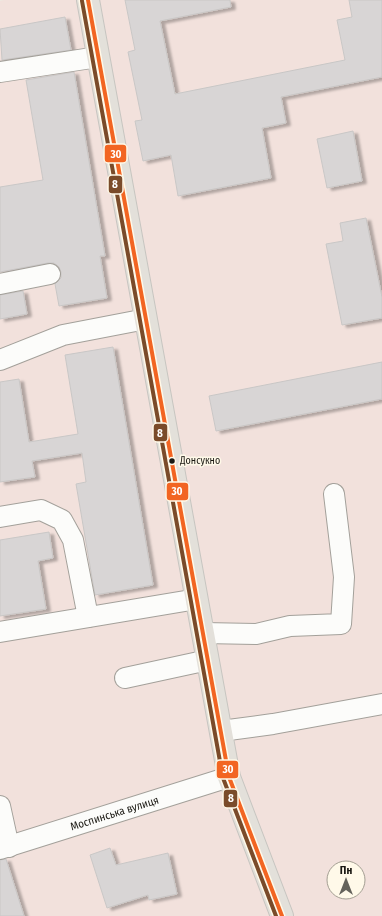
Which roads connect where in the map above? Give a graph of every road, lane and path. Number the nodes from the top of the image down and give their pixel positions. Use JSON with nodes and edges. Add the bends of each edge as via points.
{"nodes":[{"id":1,"x":88,"y":0,"type":"edge"},
{"id":2,"x":98,"y":57,"type":"junction"},
{"id":3,"x":0,"y":72,"type":"edge"},
{"id":4,"x":50,"y":274,"type":"dead end"},
{"id":5,"x":0,"y":284,"type":"edge"},
{"id":6,"x":146,"y":319,"type":"junction"},
{"id":7,"x":0,"y":360,"type":"edge"},
{"id":8,"x":334,"y":494,"type":"dead end"},
{"id":9,"x":0,"y":517,"type":"edge"},
{"id":10,"x":197,"y":599,"type":"junction"},
{"id":11,"x":88,"y":617,"type":"junction"},
{"id":12,"x":0,"y":632,"type":"edge"},
{"id":13,"x":203,"y":633,"type":"junction"},
{"id":14,"x":208,"y":660,"type":"junction"},
{"id":15,"x":125,"y":678,"type":"dead end"},
{"id":16,"x":382,"y":704,"type":"edge"},
{"id":17,"x":221,"y":731,"type":"junction"},
{"id":18,"x":230,"y":777,"type":"junction"},
{"id":19,"x":0,"y":806,"type":"edge"},
{"id":20,"x":4,"y":848,"type":"edge"},
{"id":21,"x":282,"y":916,"type":"edge"}],
"edges":[{"from":1,"to":2,"type":"main road"},
{"from":2,"to":3,"type":"street"},
{"from":2,"to":6,"type":"main road"},
{"from":4,"to":5,"type":"street"},
{"from":6,"to":7,"type":"street","via":[[63,336]]},
{"from":6,"to":10,"type":"main road"},
{"from":8,"to":13,"type":"street","via":[[344,577],[340,624],[290,626],[256,634]]},
{"from":9,"to":11,"type":"street","via":[[41,510],[62,520],[73,540]]},
{"from":10,"to":11,"type":"street"},
{"from":10,"to":13,"type":"main road"},
{"from":11,"to":12,"type":"street"},
{"from":13,"to":14,"type":"main road"},
{"from":14,"to":15,"type":"street"},
{"from":14,"to":17,"type":"main road"},
{"from":16,"to":17,"type":"street"},
{"from":17,"to":18,"type":"main road"},
{"from":18,"to":20,"type":"street","name":"Моспинська вулиця"},
{"from":18,"to":21,"type":"main road"},
{"from":19,"to":20,"type":"street"}]}
